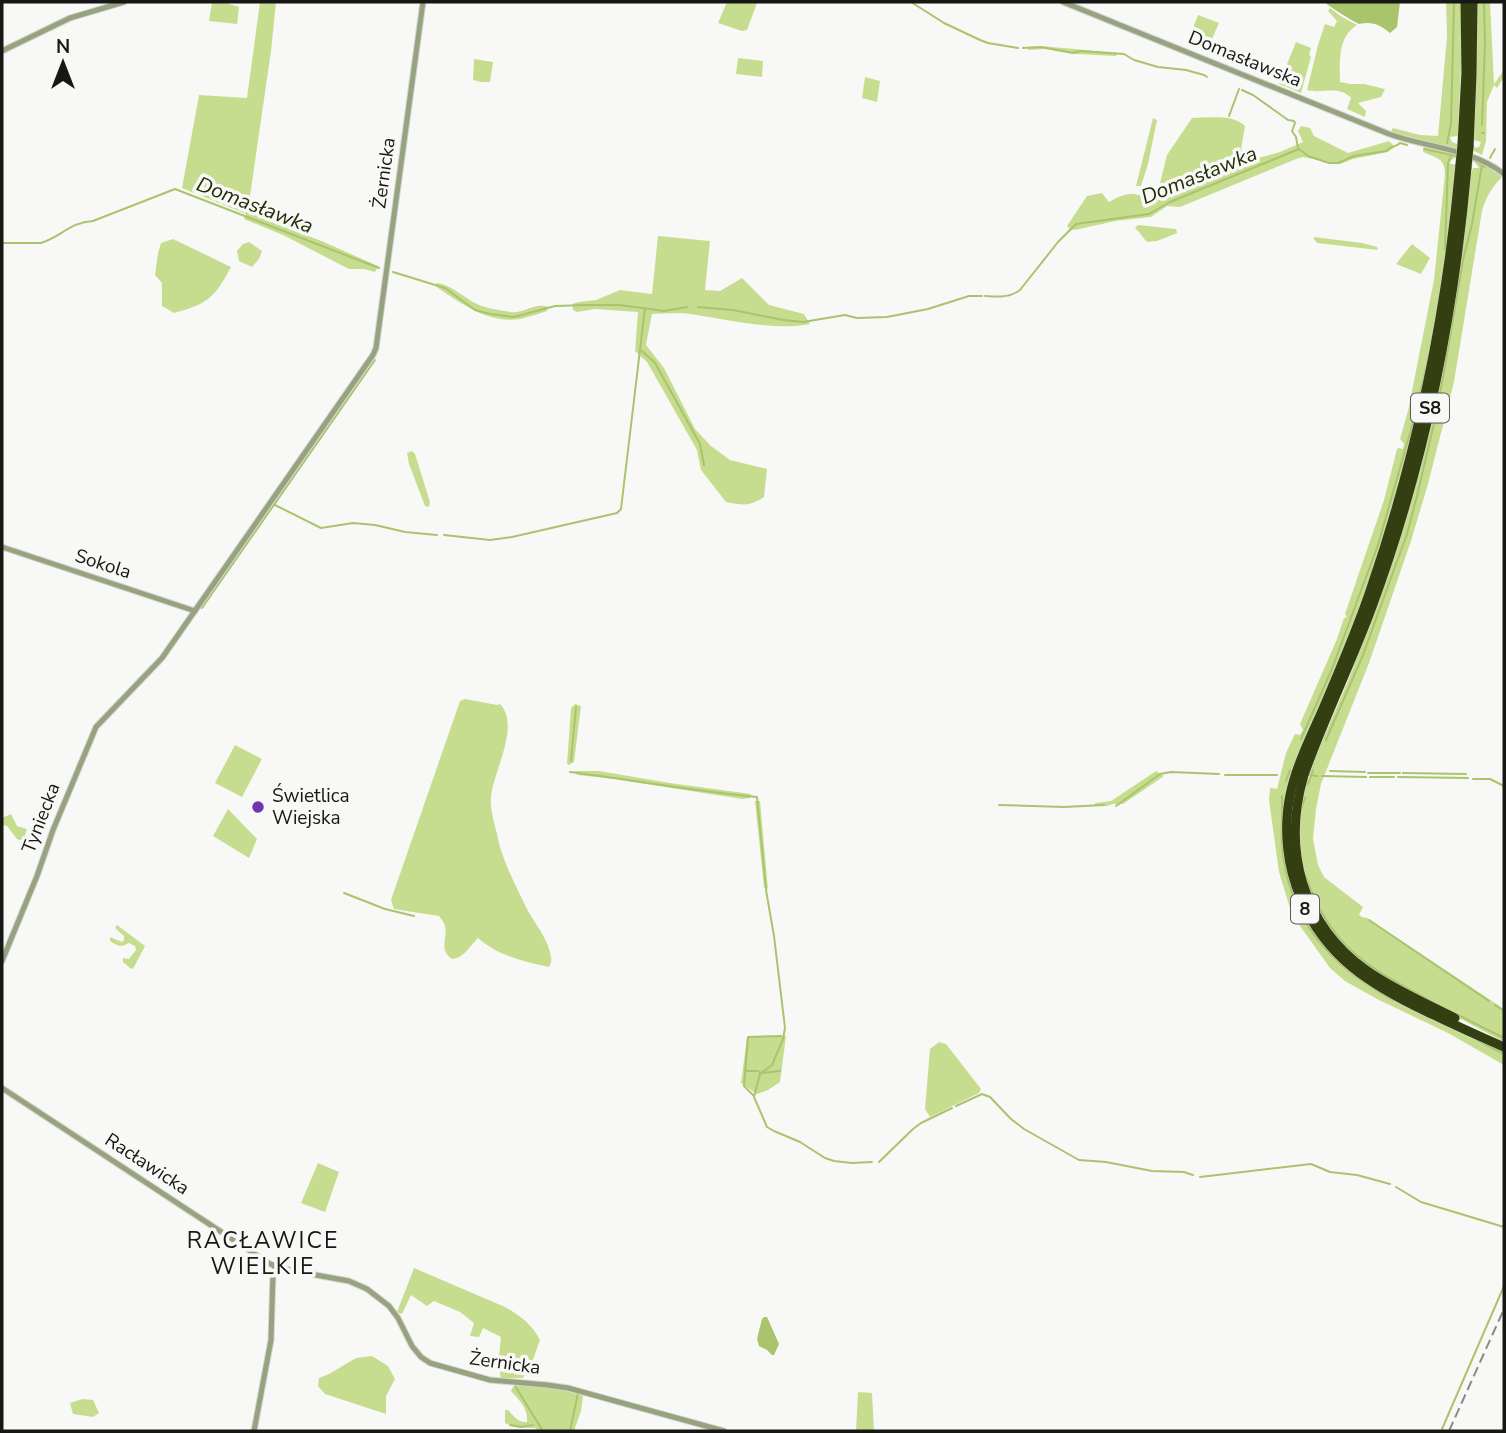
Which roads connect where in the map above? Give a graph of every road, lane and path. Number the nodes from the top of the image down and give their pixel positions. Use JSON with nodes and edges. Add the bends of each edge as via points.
{"nodes":[{"id":1,"x":124,"y":2,"type":"edge"},
{"id":2,"x":423,"y":2,"type":"edge"},
{"id":3,"x":1063,"y":2,"type":"edge"},
{"id":4,"x":1465,"y":2,"type":"edge"},
{"id":5,"x":1473,"y":2,"type":"edge"},
{"id":6,"x":2,"y":51,"type":"edge"},
{"id":7,"x":1466,"y":146,"type":"junction"},
{"id":8,"x":1464,"y":166,"type":"junction"},
{"id":9,"x":1504,"y":174,"type":"edge"},
{"id":10,"x":2,"y":547,"type":"edge"},
{"id":11,"x":1370,"y":591,"type":"joint"},
{"id":12,"x":195,"y":611,"type":"junction"},
{"id":13,"x":1359,"y":641,"type":"joint"},
{"id":14,"x":2,"y":961,"type":"edge"},
{"id":15,"x":1504,"y":1046,"type":"edge"},
{"id":16,"x":2,"y":1088,"type":"edge"},
{"id":17,"x":275,"y":1266,"type":"junction"},
{"id":18,"x":254,"y":1431,"type":"edge"},
{"id":19,"x":724,"y":1431,"type":"edge"}],
"edges":[{"from":1,"to":6,"type":"street","via":[[70,18]]},
{"from":2,"to":12,"type":"street","name":"Żernicka","via":[[376,348]]},
{"from":3,"to":9,"type":"street","name":"Domasławska","via":[[1389,134],[1473,156]]},
{"from":4,"to":7,"type":"highway","number":"S8"},
{"from":5,"to":7,"type":"highway","number":"S8"},
{"from":7,"to":8,"type":"highway","number":"S8","bridge":true},
{"from":8,"to":11,"type":"highway","number":"S8","via":[[1431,372],[1403,486]]},
{"from":8,"to":13,"type":"highway","number":"S8","via":[[1461,235],[1450,311],[1426,427],[1392,548]]},
{"from":10,"to":12,"type":"street","name":"Sokola"},
{"from":11,"to":15,"type":"highway","number":"8","via":[[1290,796],[1287,821],[1292,872],[1310,918],[1350,967],[1409,1003]]},
{"from":12,"to":14,"type":"street","name":"Tyniecka","via":[[162,658],[96,727]]},
{"from":13,"to":15,"type":"highway","number":"8","via":[[1297,799],[1294,835],[1303,884],[1330,934],[1365,969]]},
{"from":16,"to":17,"type":"street","name":"Racławicka"},
{"from":17,"to":18,"type":"street","via":[[272,1332]]},
{"from":17,"to":19,"type":"street","name":"Żernicka","via":[[367,1289],[396,1314],[412,1346],[430,1363],[490,1380],[568,1388]]}]}
